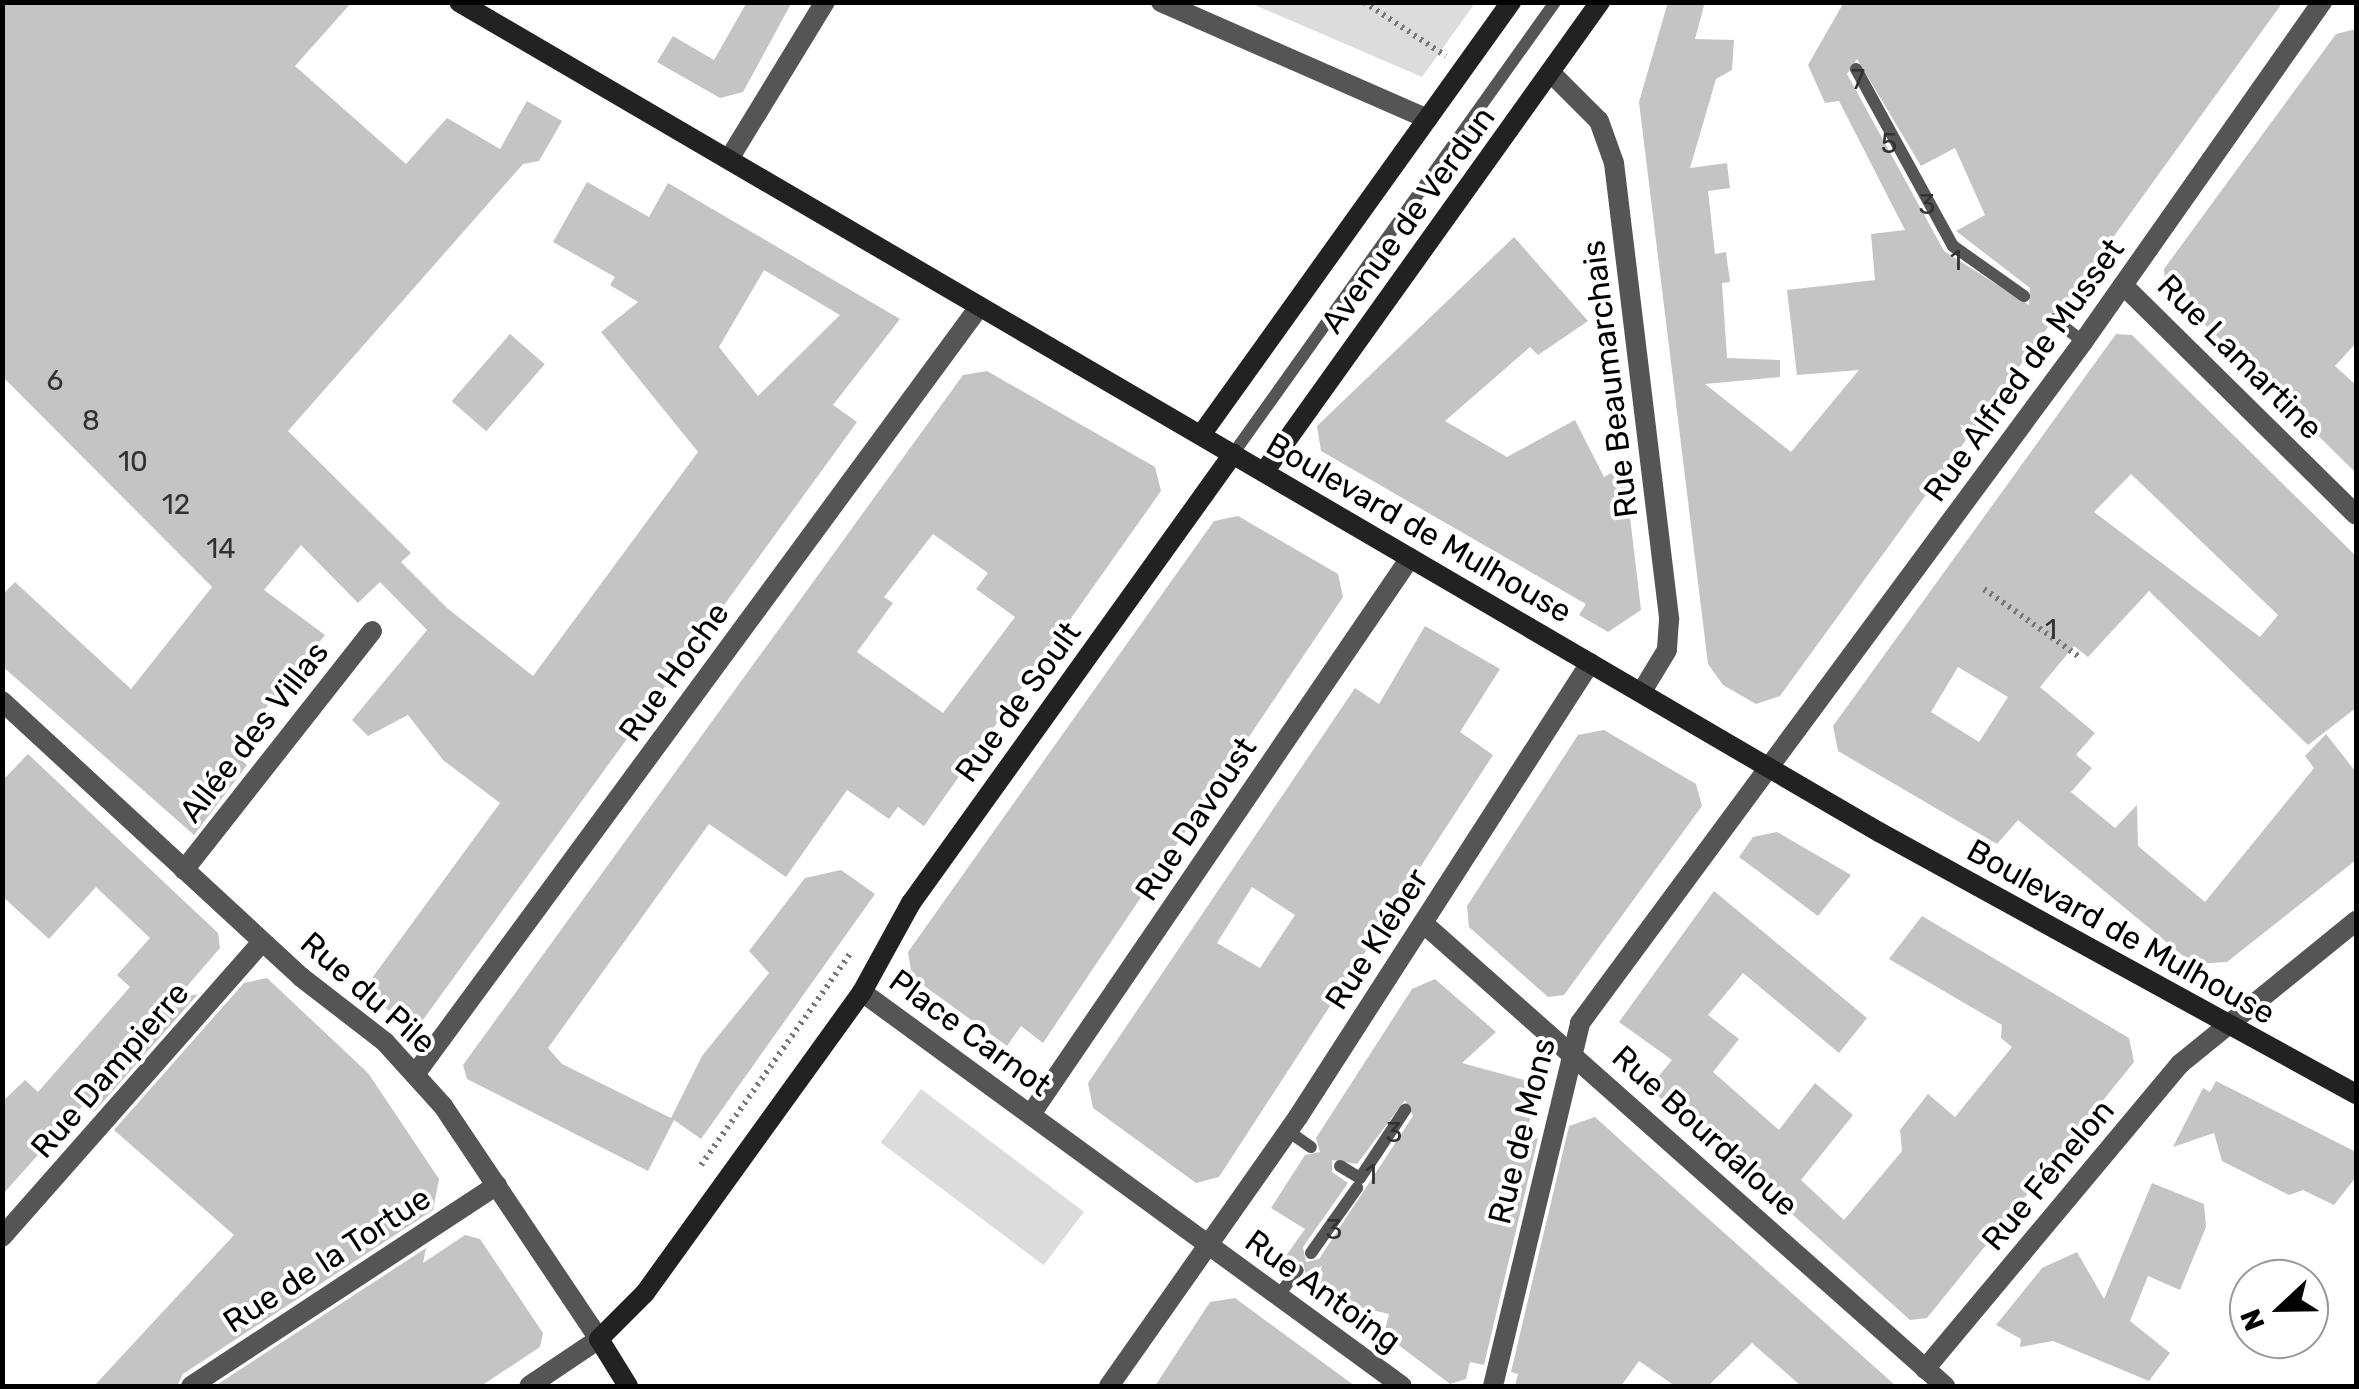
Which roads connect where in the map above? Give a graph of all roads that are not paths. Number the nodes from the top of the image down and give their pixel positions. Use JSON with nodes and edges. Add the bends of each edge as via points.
{"nodes":[{"id":1,"x":459,"y":2,"type":"edge"},
{"id":2,"x":825,"y":2,"type":"edge"},
{"id":3,"x":1160,"y":2,"type":"edge"},
{"id":4,"x":1511,"y":2,"type":"edge"},
{"id":5,"x":1555,"y":2,"type":"edge"},
{"id":6,"x":1600,"y":2,"type":"edge"},
{"id":7,"x":2322,"y":2,"type":"edge"},
{"id":8,"x":1856,"y":69,"type":"dead end"},
{"id":9,"x":1550,"y":72,"type":"junction"},
{"id":10,"x":1427,"y":118,"type":"junction"},
{"id":11,"x":729,"y":159,"type":"junction"},
{"id":12,"x":2124,"y":285,"type":"junction"},
{"id":13,"x":2024,"y":296,"type":"dead end"},
{"id":14,"x":978,"y":307,"type":"junction"},
{"id":15,"x":2054,"y":320,"type":"dead end"},
{"id":16,"x":2083,"y":342,"type":"junction"},
{"id":17,"x":1201,"y":435,"type":"junction"},
{"id":18,"x":1233,"y":454,"type":"junction"},
{"id":19,"x":1264,"y":472,"type":"junction"},
{"id":20,"x":2356,"y":515,"type":"edge"},
{"id":21,"x":1410,"y":558,"type":"junction"},
{"id":22,"x":372,"y":631,"type":"dead end"},
{"id":23,"x":1590,"y":664,"type":"junction"},
{"id":24,"x":1641,"y":694,"type":"junction"},
{"id":25,"x":2,"y":701,"type":"edge"},
{"id":26,"x":1767,"y":767,"type":"junction"},
{"id":27,"x":184,"y":870,"type":"junction"},
{"id":28,"x":2356,"y":920,"type":"edge"},
{"id":29,"x":1423,"y":924,"type":"junction"},
{"id":30,"x":262,"y":942,"type":"junction"},
{"id":31,"x":862,"y":992,"type":"junction"},
{"id":32,"x":2223,"y":1026,"type":"junction"},
{"id":33,"x":1570,"y":1050,"type":"junction"},
{"id":34,"x":416,"y":1073,"type":"junction"},
{"id":35,"x":2356,"y":1094,"type":"edge"},
{"id":36,"x":1404,"y":1110,"type":"dead end"},
{"id":37,"x":1032,"y":1114,"type":"junction"},
{"id":38,"x":1288,"y":1130,"type":"junction"},
{"id":39,"x":1310,"y":1147,"type":"dead end"},
{"id":40,"x":1340,"y":1166,"type":"dead end"},
{"id":41,"x":497,"y":1185,"type":"junction"},
{"id":42,"x":1357,"y":1188,"type":"dead end"},
{"id":43,"x":2,"y":1237,"type":"edge"},
{"id":44,"x":1207,"y":1243,"type":"junction"},
{"id":45,"x":1311,"y":1254,"type":"dead end"},
{"id":46,"x":1298,"y":1270,"type":"dead end"},
{"id":47,"x":1278,"y":1295,"type":"junction"},
{"id":48,"x":599,"y":1340,"type":"junction"},
{"id":49,"x":1925,"y":1369,"type":"junction"},
{"id":50,"x":190,"y":1386,"type":"edge"},
{"id":51,"x":528,"y":1386,"type":"edge"},
{"id":52,"x":628,"y":1386,"type":"edge"},
{"id":53,"x":1109,"y":1386,"type":"edge"},
{"id":54,"x":1402,"y":1386,"type":"edge"},
{"id":55,"x":1493,"y":1386,"type":"edge"},
{"id":56,"x":1944,"y":1386,"type":"edge"}],
"edges":[{"from":1,"to":11,"type":"street","name":"Boulevard de Mulhouse"},
{"from":2,"to":11,"type":"street"},
{"from":3,"to":10,"type":"street"},
{"from":4,"to":10,"type":"street","name":"Avenue de Verdun"},
{"from":5,"to":18,"type":"lane"},
{"from":6,"to":9,"type":"street","name":"Avenue de Verdun"},
{"from":7,"to":12,"type":"street","name":"Rue Alfred de Musset"},
{"from":8,"to":13,"type":"lane","via":[[1953,246]]},
{"from":9,"to":19,"type":"street","name":"Avenue de Verdun"},
{"from":9,"to":24,"type":"street","name":"Rue Beaumarchais","via":[[1598,121],[1614,164],[1670,620],[1667,650]]},
{"from":10,"to":17,"type":"street","name":"Avenue de Verdun"},
{"from":11,"to":14,"type":"street","name":"Boulevard de Mulhouse"},
{"from":12,"to":16,"type":"street","name":"Rue Alfred de Musset"},
{"from":12,"to":20,"type":"street","name":"Rue Lamartine"},
{"from":14,"to":17,"type":"street","name":"Boulevard de Mulhouse"},
{"from":14,"to":34,"type":"street","name":"Rue Hoche"},
{"from":15,"to":16,"type":"lane"},
{"from":16,"to":26,"type":"street","name":"Rue Alfred de Musset"},
{"from":17,"to":18,"type":"street","name":"Boulevard de Mulhouse"},
{"from":18,"to":19,"type":"street","name":"Boulevard de Mulhouse"},
{"from":18,"to":31,"type":"street","name":"Rue de Soult","via":[[910,904]]},
{"from":19,"to":21,"type":"street","name":"Boulevard de Mulhouse"},
{"from":21,"to":23,"type":"street","name":"Boulevard de Mulhouse"},
{"from":21,"to":37,"type":"street","name":"Rue Davoust"},
{"from":22,"to":27,"type":"street","name":"Allée des Villas"},
{"from":23,"to":24,"type":"street","name":"Boulevard de Mulhouse"},
{"from":23,"to":29,"type":"street","name":"Rue Kléber"},
{"from":24,"to":26,"type":"street","name":"Boulevard de Mulhouse"},
{"from":25,"to":27,"type":"street","name":"Rue du Pile"},
{"from":26,"to":32,"type":"street","name":"Boulevard de Mulhouse"},
{"from":26,"to":33,"type":"street","name":"Rue de Mons","via":[[1593,1004]]},
{"from":27,"to":30,"type":"street","name":"Rue du Pile"},
{"from":28,"to":32,"type":"street","name":"Rue Fénelon"},
{"from":29,"to":33,"type":"street","name":"Rue Bourdaloue"},
{"from":29,"to":38,"type":"street","name":"Rue Kléber"},
{"from":30,"to":34,"type":"street","name":"Rue du Pile"},
{"from":30,"to":43,"type":"street","name":"Rue Dampierre"},
{"from":31,"to":37,"type":"street","name":"Place Carnot"},
{"from":31,"to":48,"type":"street","name":"Place Carnot","via":[[645,1293]]},
{"from":32,"to":35,"type":"street","name":"Boulevard de Mulhouse"},
{"from":32,"to":49,"type":"street","name":"Rue Fénelon","via":[[2180,1064]]},
{"from":33,"to":49,"type":"street","name":"Rue Bourdaloue"},
{"from":33,"to":55,"type":"street","name":"Rue de Mons"},
{"from":34,"to":41,"type":"street","name":"Rue du Pile"},
{"from":36,"to":40,"type":"lane","via":[[1360,1178]]},
{"from":37,"to":44,"type":"street","name":"Place Carnot"},
{"from":38,"to":39,"type":"lane"},
{"from":38,"to":44,"type":"street","name":"Rue Kléber"},
{"from":41,"to":48,"type":"street","name":"Rue du Pile"},
{"from":41,"to":50,"type":"street","name":"Rue de la Tortue"},
{"from":42,"to":45,"type":"lane"},
{"from":44,"to":47,"type":"street","name":"Rue Antoing"},
{"from":44,"to":53,"type":"street"},
{"from":46,"to":47,"type":"lane"},
{"from":47,"to":54,"type":"street","name":"Rue Antoing"},
{"from":48,"to":51,"type":"street"},
{"from":48,"to":52,"type":"street","name":"Rue du Pile"},
{"from":49,"to":56,"type":"street","name":"Rue Bourdaloue"}]}
